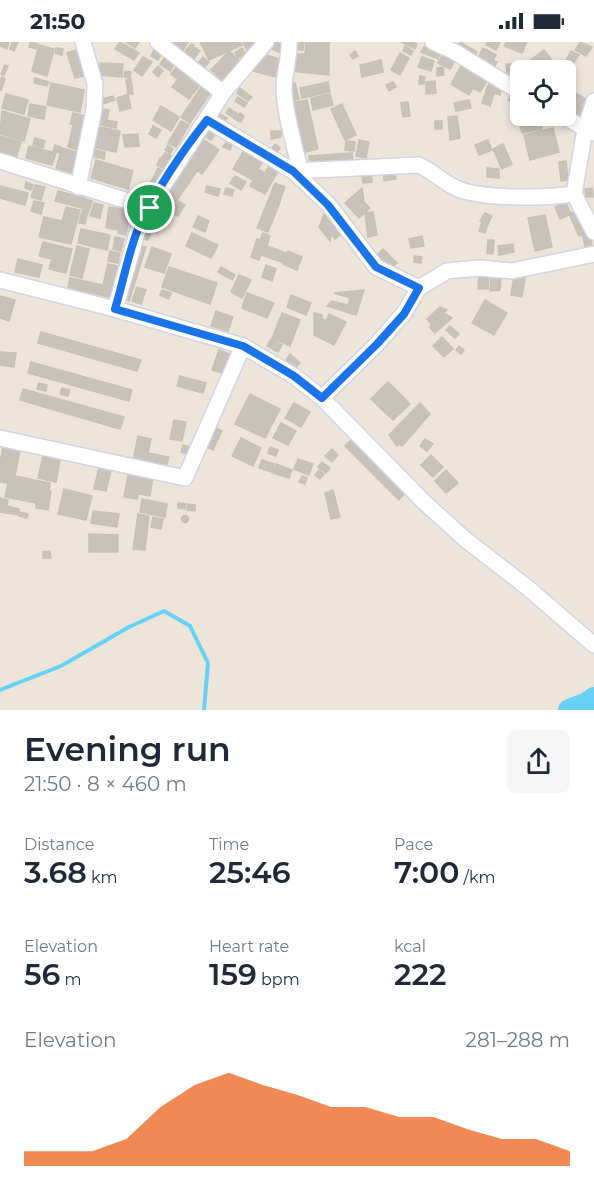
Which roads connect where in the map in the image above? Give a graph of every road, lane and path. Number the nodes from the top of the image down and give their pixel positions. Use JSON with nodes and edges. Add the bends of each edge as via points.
{"nodes":[{"id":1,"x":83,"y":42,"type":"edge"},
{"id":2,"x":158,"y":42,"type":"edge"},
{"id":3,"x":266,"y":42,"type":"edge"},
{"id":4,"x":289,"y":42,"type":"edge"},
{"id":5,"x":433,"y":42,"type":"edge"},
{"id":6,"x":510,"y":86,"type":"edge"},
{"id":7,"x":223,"y":93,"type":"junction"},
{"id":8,"x":594,"y":101,"type":"edge"},
{"id":9,"x":207,"y":120,"type":"junction"},
{"id":10,"x":576,"y":124,"type":"edge"},
{"id":11,"x":590,"y":131,"type":"edge"},
{"id":12,"x":0,"y":161,"type":"edge"},
{"id":13,"x":297,"y":171,"type":"junction"},
{"id":14,"x":78,"y":187,"type":"junction"},
{"id":15,"x":574,"y":194,"type":"junction"},
{"id":16,"x":150,"y":208,"type":"junction"},
{"id":17,"x":594,"y":232,"type":"edge"},
{"id":18,"x":594,"y":254,"type":"edge"},
{"id":19,"x":0,"y":280,"type":"edge"},
{"id":20,"x":419,"y":288,"type":"junction"},
{"id":21,"x":115,"y":309,"type":"junction"},
{"id":22,"x":243,"y":346,"type":"junction"},
{"id":23,"x":322,"y":398,"type":"junction"},
{"id":24,"x":0,"y":438,"type":"edge"},
{"id":25,"x":594,"y":645,"type":"edge"}],
"edges":[{"from":1,"to":14,"type":"street","via":[[95,84],[94,110]]},
{"from":2,"to":7,"type":"street"},
{"from":3,"to":7,"type":"street"},
{"from":4,"to":13,"type":"street","via":[[284,92]]},
{"from":5,"to":6,"type":"street"},
{"from":7,"to":9,"type":"street"},
{"from":8,"to":11,"type":"street"},
{"from":9,"to":13,"type":"street"},
{"from":9,"to":16,"type":"street"},
{"from":10,"to":11,"type":"street"},
{"from":11,"to":15,"type":"street"},
{"from":12,"to":14,"type":"street"},
{"from":13,"to":15,"type":"street","via":[[419,165],[455,188],[478,195],[547,198]]},
{"from":13,"to":20,"type":"street","via":[[376,267]]},
{"from":14,"to":16,"type":"street"},
{"from":15,"to":17,"type":"street"},
{"from":16,"to":21,"type":"street","via":[[138,230]]},
{"from":18,"to":20,"type":"street","via":[[512,271],[479,267],[447,271]]},
{"from":19,"to":21,"type":"street"},
{"from":20,"to":23,"type":"street","via":[[404,314]]},
{"from":21,"to":22,"type":"street"},
{"from":22,"to":23,"type":"street"},
{"from":22,"to":24,"type":"street","via":[[185,478]]},
{"from":23,"to":25,"type":"street","via":[[425,503]]}]}
